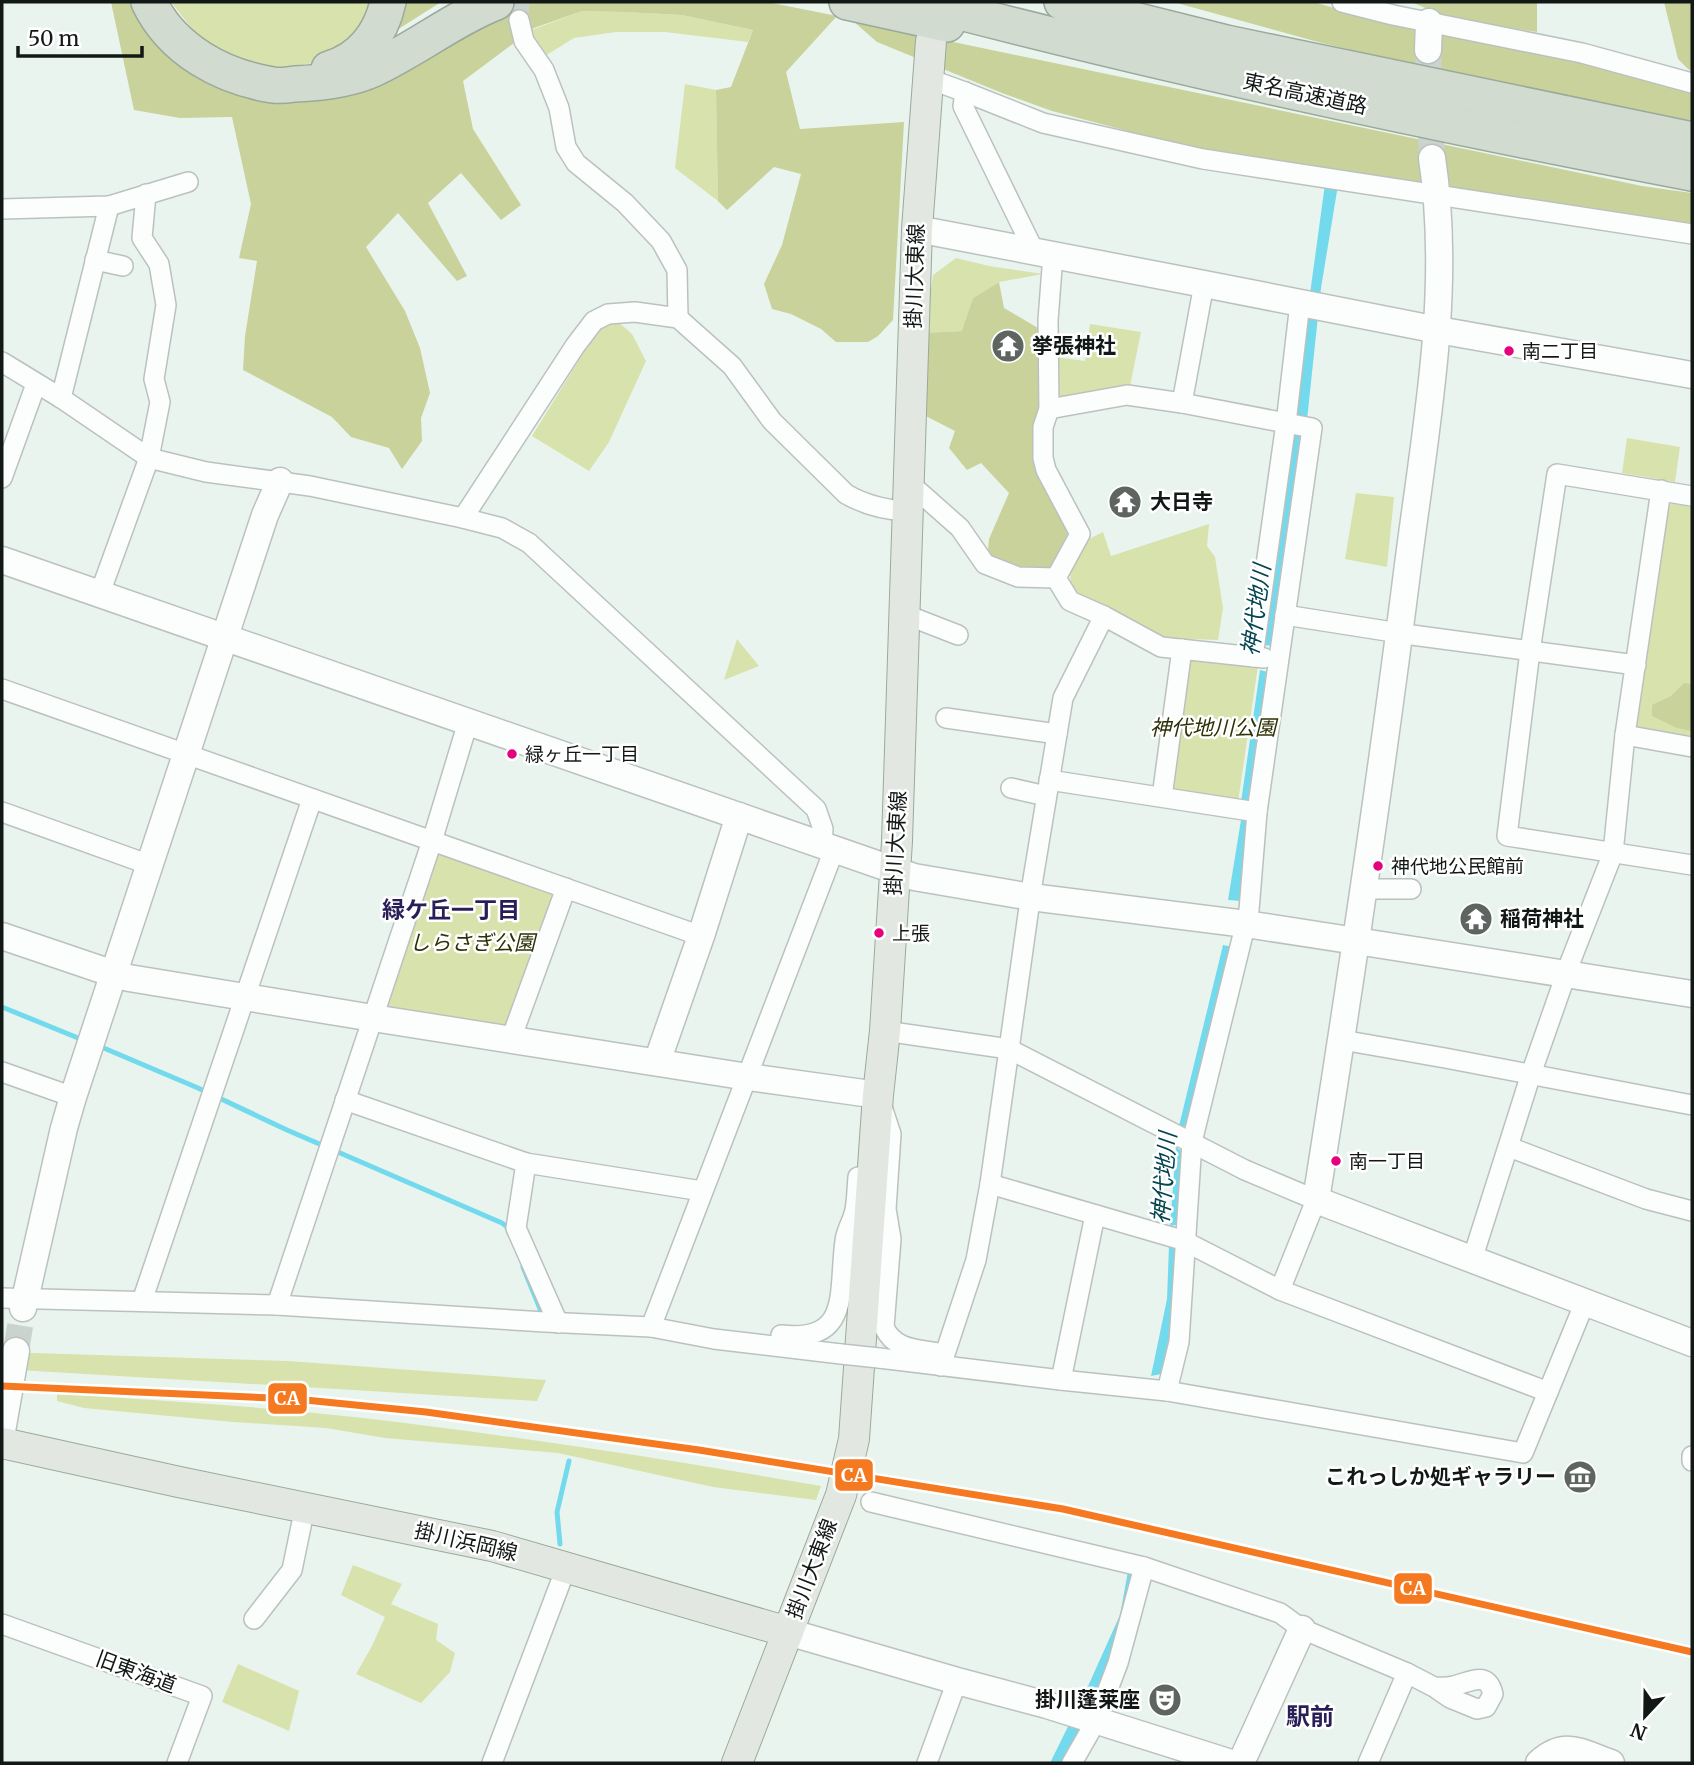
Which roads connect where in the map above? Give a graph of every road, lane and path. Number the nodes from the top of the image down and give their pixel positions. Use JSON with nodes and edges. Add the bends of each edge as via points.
{"nodes":[{"id":1,"x":149,"y":2,"type":"edge"},
{"id":2,"x":161,"y":2,"type":"edge"},
{"id":3,"x":388,"y":2,"type":"edge"},
{"id":4,"x":847,"y":2,"type":"edge"},
{"id":5,"x":922,"y":2,"type":"edge"},
{"id":6,"x":1062,"y":2,"type":"edge"},
{"id":7,"x":1342,"y":2,"type":"edge"},
{"id":8,"x":1389,"y":8,"type":"edge"},
{"id":9,"x":508,"y":11,"type":"edge"},
{"id":10,"x":1429,"y":22,"type":"junction"},
{"id":11,"x":931,"y":41,"type":"dead end"},
{"id":12,"x":1428,"y":50,"type":"tunnel mouth"},
{"id":13,"x":928,"y":81,"type":"junction"},
{"id":14,"x":1253,"y":83,"type":"junction"},
{"id":15,"x":1692,"y":83,"type":"edge"},
{"id":16,"x":965,"y":92,"type":"junction"},
{"id":17,"x":1692,"y":140,"type":"edge"},
{"id":18,"x":1432,"y":158,"type":"tunnel mouth"},
{"id":19,"x":1692,"y":173,"type":"edge"},
{"id":20,"x":180,"y":178,"type":"dead end"},
{"id":21,"x":146,"y":194,"type":"junction"},
{"id":22,"x":1437,"y":195,"type":"junction"},
{"id":23,"x":109,"y":206,"type":"junction"},
{"id":24,"x":2,"y":209,"type":"edge"},
{"id":25,"x":917,"y":229,"type":"junction"},
{"id":26,"x":1692,"y":234,"type":"edge"},
{"id":27,"x":1044,"y":253,"type":"junction"},
{"id":28,"x":96,"y":260,"type":"junction"},
{"id":29,"x":123,"y":266,"type":"dead end"},
{"id":30,"x":1205,"y":284,"type":"junction"},
{"id":31,"x":1300,"y":303,"type":"junction"},
{"id":32,"x":678,"y":318,"type":"junction"},
{"id":33,"x":1437,"y":330,"type":"junction"},
{"id":34,"x":2,"y":362,"type":"edge"},
{"id":35,"x":1692,"y":374,"type":"edge"},
{"id":36,"x":36,"y":384,"type":"junction"},
{"id":37,"x":61,"y":398,"type":"junction"},
{"id":38,"x":1182,"y":404,"type":"junction"},
{"id":39,"x":1049,"y":409,"type":"junction"},
{"id":40,"x":1286,"y":423,"type":"junction"},
{"id":41,"x":7,"y":444,"type":"edge"},
{"id":42,"x":149,"y":458,"type":"junction"},
{"id":43,"x":2,"y":478,"type":"edge"},
{"id":44,"x":280,"y":481,"type":"junction"},
{"id":45,"x":1661,"y":490,"type":"junction"},
{"id":46,"x":1692,"y":496,"type":"edge"},
{"id":47,"x":907,"y":500,"type":"junction"},
{"id":48,"x":463,"y":518,"type":"junction"},
{"id":49,"x":2,"y":560,"type":"edge"},
{"id":50,"x":1056,"y":578,"type":"junction"},
{"id":51,"x":100,"y":593,"type":"junction"},
{"id":52,"x":904,"y":614,"type":"junction"},
{"id":53,"x":1285,"y":615,"type":"junction"},
{"id":54,"x":1104,"y":616,"type":"junction"},
{"id":55,"x":1399,"y":633,"type":"junction"},
{"id":56,"x":958,"y":635,"type":"dead end"},
{"id":57,"x":225,"y":638,"type":"junction"},
{"id":58,"x":1182,"y":649,"type":"junction"},
{"id":59,"x":1530,"y":651,"type":"junction"},
{"id":60,"x":1266,"y":658,"type":"junction"},
{"id":61,"x":1636,"y":665,"type":"junction"},
{"id":62,"x":2,"y":689,"type":"edge"},
{"id":63,"x":946,"y":718,"type":"dead end"},
{"id":64,"x":468,"y":722,"type":"junction"},
{"id":65,"x":1057,"y":734,"type":"junction"},
{"id":66,"x":1625,"y":735,"type":"junction"},
{"id":67,"x":1692,"y":747,"type":"edge"},
{"id":68,"x":186,"y":754,"type":"junction"},
{"id":69,"x":1012,"y":788,"type":"dead end"},
{"id":70,"x":1048,"y":788,"type":"junction"},
{"id":71,"x":1162,"y":797,"type":"junction"},
{"id":72,"x":312,"y":799,"type":"junction"},
{"id":73,"x":1251,"y":811,"type":"junction"},
{"id":74,"x":2,"y":812,"type":"edge"},
{"id":75,"x":739,"y":816,"type":"junction"},
{"id":76,"x":432,"y":841,"type":"junction"},
{"id":77,"x":828,"y":848,"type":"junction"},
{"id":78,"x":1614,"y":853,"type":"junction"},
{"id":79,"x":150,"y":865,"type":"junction"},
{"id":80,"x":1692,"y":865,"type":"edge"},
{"id":81,"x":895,"y":871,"type":"junction"},
{"id":82,"x":566,"y":888,"type":"junction"},
{"id":83,"x":1364,"y":889,"type":"junction"},
{"id":84,"x":1412,"y":889,"type":"dead end"},
{"id":85,"x":1031,"y":897,"type":"junction"},
{"id":86,"x":1246,"y":924,"type":"junction"},
{"id":87,"x":2,"y":936,"type":"edge"},
{"id":88,"x":701,"y":936,"type":"junction"},
{"id":89,"x":1356,"y":941,"type":"junction"},
{"id":90,"x":114,"y":974,"type":"junction"},
{"id":91,"x":1566,"y":975,"type":"junction"},
{"id":92,"x":1692,"y":994,"type":"edge"},
{"id":93,"x":243,"y":997,"type":"junction"},
{"id":94,"x":373,"y":1018,"type":"junction"},
{"id":95,"x":885,"y":1031,"type":"junction"},
{"id":96,"x":510,"y":1039,"type":"junction"},
{"id":97,"x":1342,"y":1040,"type":"junction"},
{"id":98,"x":1009,"y":1049,"type":"junction"},
{"id":99,"x":657,"y":1062,"type":"junction"},
{"id":100,"x":2,"y":1072,"type":"edge"},
{"id":101,"x":1531,"y":1074,"type":"junction"},
{"id":102,"x":748,"y":1077,"type":"junction"},
{"id":103,"x":878,"y":1095,"type":"junction"},
{"id":104,"x":73,"y":1097,"type":"junction"},
{"id":105,"x":345,"y":1100,"type":"junction"},
{"id":106,"x":1692,"y":1105,"type":"edge"},
{"id":107,"x":1185,"y":1139,"type":"junction"},
{"id":108,"x":1508,"y":1147,"type":"junction"},
{"id":109,"x":526,"y":1163,"type":"junction"},
{"id":110,"x":990,"y":1184,"type":"junction"},
{"id":111,"x":702,"y":1191,"type":"junction"},
{"id":112,"x":1317,"y":1200,"type":"junction"},
{"id":113,"x":1692,"y":1211,"type":"edge"},
{"id":114,"x":1095,"y":1214,"type":"junction"},
{"id":115,"x":1178,"y":1238,"type":"junction"},
{"id":116,"x":1472,"y":1260,"type":"junction"},
{"id":117,"x":1280,"y":1290,"type":"junction"},
{"id":118,"x":142,"y":1301,"type":"junction"},
{"id":119,"x":17,"y":1302,"type":"edge"},
{"id":120,"x":1585,"y":1302,"type":"junction"},
{"id":121,"x":277,"y":1305,"type":"junction"},
{"id":122,"x":558,"y":1323,"type":"junction"},
{"id":123,"x":651,"y":1327,"type":"junction"},
{"id":124,"x":714,"y":1339,"type":"junction"},
{"id":125,"x":1692,"y":1343,"type":"edge"},
{"id":126,"x":16,"y":1351,"type":"tunnel mouth"},
{"id":127,"x":943,"y":1360,"type":"junction"},
{"id":128,"x":1061,"y":1380,"type":"junction"},
{"id":129,"x":1167,"y":1391,"type":"junction"},
{"id":130,"x":1548,"y":1392,"type":"junction"},
{"id":131,"x":2,"y":1431,"type":"edge"},
{"id":132,"x":2,"y":1443,"type":"edge"},
{"id":133,"x":1692,"y":1456,"type":"edge"},
{"id":134,"x":1692,"y":1461,"type":"edge"},
{"id":135,"x":871,"y":1502,"type":"dead end"},
{"id":136,"x":305,"y":1507,"type":"junction"},
{"id":137,"x":1144,"y":1567,"type":"junction"},
{"id":138,"x":566,"y":1568,"type":"junction"},
{"id":139,"x":254,"y":1619,"type":"dead end"},
{"id":140,"x":2,"y":1624,"type":"edge"},
{"id":141,"x":1302,"y":1629,"type":"junction"},
{"id":142,"x":788,"y":1632,"type":"junction"},
{"id":143,"x":1407,"y":1673,"type":"junction"},
{"id":144,"x":957,"y":1681,"type":"junction"},
{"id":145,"x":1434,"y":1686,"type":"dead end"},
{"id":146,"x":1096,"y":1721,"type":"junction"},
{"id":147,"x":177,"y":1763,"type":"edge"},
{"id":148,"x":492,"y":1763,"type":"edge"},
{"id":149,"x":737,"y":1763,"type":"edge"},
{"id":150,"x":927,"y":1763,"type":"edge"},
{"id":151,"x":1072,"y":1763,"type":"edge"},
{"id":152,"x":1231,"y":1763,"type":"edge"},
{"id":153,"x":1241,"y":1763,"type":"edge"},
{"id":154,"x":1368,"y":1763,"type":"edge"},
{"id":155,"x":1539,"y":1763,"type":"edge"},
{"id":156,"x":1611,"y":1763,"type":"edge"}],
"edges":[{"from":1,"to":9,"type":"highway","via":[[186,50],[223,72],[275,86],[327,82],[370,70],[477,9]]},
{"from":2,"to":3,"type":"highway","via":[[194,46],[252,71],[282,75],[310,74],[358,55],[374,36]]},
{"from":4,"to":14,"type":"highway","via":[[1096,56]]},
{"from":5,"to":14,"type":"highway","name":"東名高速道路"},
{"from":6,"to":17,"type":"highway","name":"東名高速道路","via":[[1226,43]]},
{"from":7,"to":8,"type":"street"},
{"from":8,"to":10,"type":"street"},
{"from":9,"to":32,"type":"street","via":[[544,70],[559,108],[566,147],[576,163],[661,241],[677,270]]},
{"from":10,"to":12,"type":"street"},
{"from":10,"to":15,"type":"street","via":[[1582,53]]},
{"from":11,"to":13,"type":"main road","name":"掛川大東線"},
{"from":13,"to":16,"type":"street"},
{"from":13,"to":25,"type":"main road","name":"掛川大東線"},
{"from":14,"to":19,"type":"highway","name":"東名高速道路"},
{"from":16,"to":22,"type":"street","via":[[1043,123],[1203,159]]},
{"from":16,"to":27,"type":"street","via":[[963,106]]},
{"from":18,"to":22,"type":"street"},
{"from":20,"to":21,"type":"street"},
{"from":21,"to":23,"type":"street"},
{"from":21,"to":42,"type":"street","via":[[142,238],[159,264],[166,305],[154,379],[160,402]]},
{"from":22,"to":26,"type":"street"},
{"from":22,"to":33,"type":"street"},
{"from":23,"to":24,"type":"street"},
{"from":23,"to":28,"type":"street"},
{"from":25,"to":27,"type":"street"},
{"from":25,"to":47,"type":"main road","name":"掛川大東線"},
{"from":27,"to":30,"type":"street"},
{"from":27,"to":39,"type":"street"},
{"from":28,"to":29,"type":"street"},
{"from":28,"to":37,"type":"street"},
{"from":30,"to":31,"type":"street"},
{"from":30,"to":38,"type":"street"},
{"from":31,"to":33,"type":"street"},
{"from":31,"to":40,"type":"street"},
{"from":32,"to":47,"type":"street","via":[[732,366],[772,421],[846,494],[875,506]]},
{"from":32,"to":48,"type":"street","via":[[635,312],[608,314],[594,321]]},
{"from":33,"to":35,"type":"street"},
{"from":33,"to":55,"type":"street"},
{"from":34,"to":36,"type":"street"},
{"from":36,"to":37,"type":"street"},
{"from":36,"to":41,"type":"street"},
{"from":37,"to":42,"type":"street"},
{"from":38,"to":39,"type":"street","via":[[1127,395]]},
{"from":38,"to":40,"type":"street"},
{"from":39,"to":50,"type":"street","via":[[1043,427],[1043,458],[1080,534]]},
{"from":40,"to":53,"type":"street","via":[[1311,428]]},
{"from":40,"to":60,"type":"street"},
{"from":41,"to":43,"type":"street"},
{"from":42,"to":44,"type":"street","via":[[206,472]]},
{"from":42,"to":51,"type":"street"},
{"from":44,"to":48,"type":"street"},
{"from":44,"to":57,"type":"street"},
{"from":45,"to":46,"type":"street"},
{"from":45,"to":59,"type":"street","via":[[1557,474]]},
{"from":45,"to":61,"type":"street"},
{"from":47,"to":50,"type":"street","via":[[916,489],[960,528],[985,564],[1018,577]]},
{"from":47,"to":52,"type":"main road","name":"掛川大東線"},
{"from":48,"to":77,"type":"street","via":[[502,528],[529,543],[816,809]]},
{"from":49,"to":51,"type":"street"},
{"from":50,"to":54,"type":"street","via":[[1070,601]]},
{"from":51,"to":57,"type":"street"},
{"from":52,"to":56,"type":"street"},
{"from":52,"to":81,"type":"main road","name":"掛川大東線"},
{"from":53,"to":55,"type":"street"},
{"from":53,"to":60,"type":"street"},
{"from":54,"to":58,"type":"street","via":[[1161,647]]},
{"from":54,"to":65,"type":"street","via":[[1063,698]]},
{"from":55,"to":59,"type":"street"},
{"from":55,"to":83,"type":"street"},
{"from":57,"to":64,"type":"street"},
{"from":57,"to":68,"type":"street"},
{"from":58,"to":60,"type":"street"},
{"from":58,"to":71,"type":"street"},
{"from":59,"to":61,"type":"street"},
{"from":59,"to":78,"type":"street","via":[[1507,836]]},
{"from":60,"to":73,"type":"street"},
{"from":61,"to":66,"type":"street"},
{"from":62,"to":68,"type":"street"},
{"from":63,"to":65,"type":"street"},
{"from":64,"to":75,"type":"street"},
{"from":64,"to":76,"type":"street"},
{"from":65,"to":70,"type":"street"},
{"from":66,"to":67,"type":"street"},
{"from":66,"to":78,"type":"street"},
{"from":68,"to":72,"type":"street"},
{"from":68,"to":79,"type":"street"},
{"from":69,"to":70,"type":"street"},
{"from":70,"to":71,"type":"street"},
{"from":70,"to":85,"type":"street"},
{"from":71,"to":73,"type":"street"},
{"from":72,"to":76,"type":"street"},
{"from":72,"to":93,"type":"street"},
{"from":73,"to":86,"type":"street"},
{"from":74,"to":79,"type":"street"},
{"from":75,"to":77,"type":"street"},
{"from":75,"to":88,"type":"street"},
{"from":76,"to":82,"type":"street"},
{"from":76,"to":94,"type":"street"},
{"from":77,"to":81,"type":"street"},
{"from":77,"to":102,"type":"street"},
{"from":78,"to":80,"type":"street"},
{"from":78,"to":91,"type":"street"},
{"from":79,"to":90,"type":"street"},
{"from":81,"to":85,"type":"street"},
{"from":81,"to":95,"type":"main road","name":"掛川大東線"},
{"from":82,"to":88,"type":"street"},
{"from":82,"to":96,"type":"street"},
{"from":83,"to":84,"type":"street"},
{"from":83,"to":89,"type":"street"},
{"from":85,"to":86,"type":"street"},
{"from":85,"to":98,"type":"street"},
{"from":86,"to":89,"type":"street"},
{"from":86,"to":107,"type":"street"},
{"from":87,"to":90,"type":"street"},
{"from":88,"to":99,"type":"street"},
{"from":89,"to":91,"type":"street"},
{"from":89,"to":97,"type":"street"},
{"from":90,"to":93,"type":"street"},
{"from":90,"to":104,"type":"street"},
{"from":91,"to":92,"type":"street"},
{"from":91,"to":101,"type":"street"},
{"from":93,"to":94,"type":"street"},
{"from":93,"to":118,"type":"street"},
{"from":94,"to":96,"type":"street"},
{"from":94,"to":105,"type":"street"},
{"from":95,"to":98,"type":"street"},
{"from":95,"to":103,"type":"main road","name":"掛川大東線"},
{"from":96,"to":99,"type":"street"},
{"from":97,"to":101,"type":"street"},
{"from":97,"to":112,"type":"street"},
{"from":98,"to":107,"type":"street"},
{"from":98,"to":110,"type":"street"},
{"from":99,"to":102,"type":"street"},
{"from":100,"to":104,"type":"street"},
{"from":101,"to":106,"type":"street"},
{"from":101,"to":108,"type":"street"},
{"from":102,"to":103,"type":"street"},
{"from":102,"to":111,"type":"street"},
{"from":103,"to":124,"type":"street","via":[[862,1132],[855,1210],[845,1238],[838,1309],[832,1321],[820,1333],[799,1337],[726,1329]]},
{"from":103,"to":127,"type":"street","via":[[891,1134],[886,1209],[891,1239],[884,1327],[900,1346]]},
{"from":103,"to":142,"type":"main road","name":"掛川大東線","via":[[854,1439],[841,1495]]},
{"from":104,"to":119,"type":"street"},
{"from":105,"to":109,"type":"street"},
{"from":105,"to":121,"type":"street"},
{"from":107,"to":112,"type":"street"},
{"from":107,"to":115,"type":"street"},
{"from":108,"to":113,"type":"street","via":[[1646,1199]]},
{"from":108,"to":116,"type":"street"},
{"from":109,"to":111,"type":"street"},
{"from":109,"to":122,"type":"street","via":[[516,1228]]},
{"from":110,"to":114,"type":"street"},
{"from":110,"to":127,"type":"street","via":[[976,1260]]},
{"from":111,"to":123,"type":"street"},
{"from":112,"to":116,"type":"street"},
{"from":112,"to":117,"type":"street"},
{"from":114,"to":115,"type":"street"},
{"from":114,"to":128,"type":"street"},
{"from":115,"to":117,"type":"street"},
{"from":115,"to":129,"type":"street","via":[[1179,1342]]},
{"from":116,"to":120,"type":"street"},
{"from":117,"to":130,"type":"street"},
{"from":118,"to":119,"type":"street"},
{"from":118,"to":121,"type":"street"},
{"from":120,"to":125,"type":"street"},
{"from":120,"to":130,"type":"street"},
{"from":121,"to":122,"type":"street"},
{"from":122,"to":123,"type":"street"},
{"from":123,"to":124,"type":"street"},
{"from":124,"to":127,"type":"street","bridge":true},
{"from":126,"to":131,"type":"street"},
{"from":127,"to":128,"type":"street"},
{"from":128,"to":129,"type":"street"},
{"from":129,"to":130,"type":"street","via":[[1524,1453]]},
{"from":132,"to":136,"type":"main road","name":"掛川浜岡線"},
{"from":133,"to":134,"type":"street"},
{"from":135,"to":137,"type":"street"},
{"from":136,"to":138,"type":"main road","name":"掛川浜岡線","via":[[492,1546]]},
{"from":136,"to":139,"type":"street","via":[[292,1570]]},
{"from":137,"to":141,"type":"street","via":[[1280,1613]]},
{"from":137,"to":146,"type":"street","via":[[1118,1663]]},
{"from":138,"to":142,"type":"main road","name":"掛川浜岡線"},
{"from":138,"to":148,"type":"street"},
{"from":140,"to":147,"type":"street","name":"旧東海道","via":[[202,1696]]},
{"from":141,"to":143,"type":"street"},
{"from":141,"to":153,"type":"street"},
{"from":142,"to":144,"type":"street"},
{"from":142,"to":149,"type":"main road"},
{"from":143,"to":145,"type":"street"},
{"from":143,"to":154,"type":"street"},
{"from":144,"to":146,"type":"street"},
{"from":144,"to":150,"type":"street"},
{"from":146,"to":151,"type":"street"},
{"from":146,"to":152,"type":"street"},
{"from":155,"to":156,"type":"street","via":[[1550,1753],[1568,1749]]}]}
